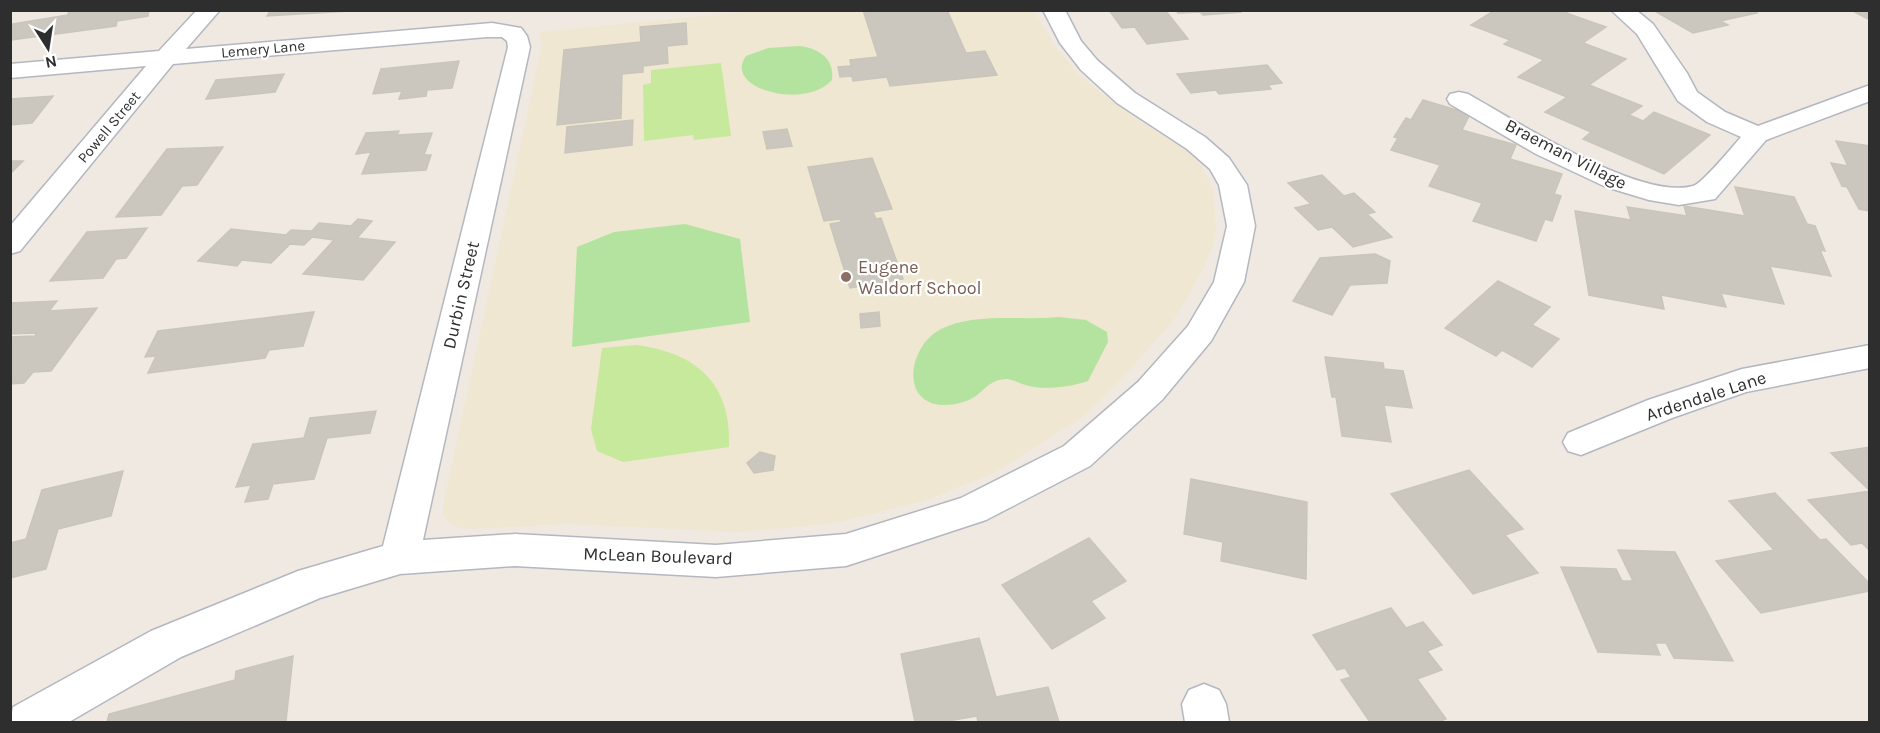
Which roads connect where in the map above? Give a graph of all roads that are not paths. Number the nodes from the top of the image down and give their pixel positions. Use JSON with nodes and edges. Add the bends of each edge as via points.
{"nodes":[{"id":1,"x":209,"y":10,"type":"edge"},
{"id":2,"x":1053,"y":10,"type":"edge"},
{"id":3,"x":1622,"y":10,"type":"edge"},
{"id":4,"x":515,"y":34,"type":"joint"},
{"id":5,"x":166,"y":57,"type":"junction"},
{"id":6,"x":10,"y":71,"type":"edge"},
{"id":7,"x":1869,"y":92,"type":"edge"},
{"id":8,"x":1460,"y":99,"type":"dead end"},
{"id":9,"x":1757,"y":135,"type":"junction"},
{"id":10,"x":10,"y":245,"type":"edge"},
{"id":11,"x":1869,"y":356,"type":"edge"},
{"id":12,"x":1581,"y":442,"type":"dead end"},
{"id":13,"x":400,"y":558,"type":"junction"},
{"id":14,"x":29,"y":723,"type":"edge"}],
"edges":[{"from":1,"to":5,"type":"street","name":"Powell Street"},
{"from":2,"to":13,"type":"street","name":"McLean Boulevard","via":[[1071,43],[1089,65],[1126,98],[1196,143],[1220,164],[1233,185],[1241,226],[1229,282],[1200,333],[1150,391],[1077,456],[973,509],[846,550],[716,561],[515,550]]},
{"from":3,"to":9,"type":"street","via":[[1645,29],[1687,96],[1716,117]]},
{"from":4,"to":5,"type":"street","name":"Lemery Lane","via":[[487,30]]},
{"from":4,"to":13,"type":"street","name":"Durbin Street","via":[[519,47]]},
{"from":5,"to":6,"type":"street","name":"Lemery Lane"},
{"from":5,"to":10,"type":"street","name":"Powell Street"},
{"from":7,"to":9,"type":"street","name":"Braeman Village"},
{"from":8,"to":9,"type":"street","name":"Braeman Village","via":[[1608,178],[1678,197],[1705,193]]},
{"from":11,"to":12,"type":"street","name":"Ardendale Lane","via":[[1742,381]]},
{"from":13,"to":14,"type":"street","name":"McLean Boulevard","via":[[312,583],[166,644]]}]}
